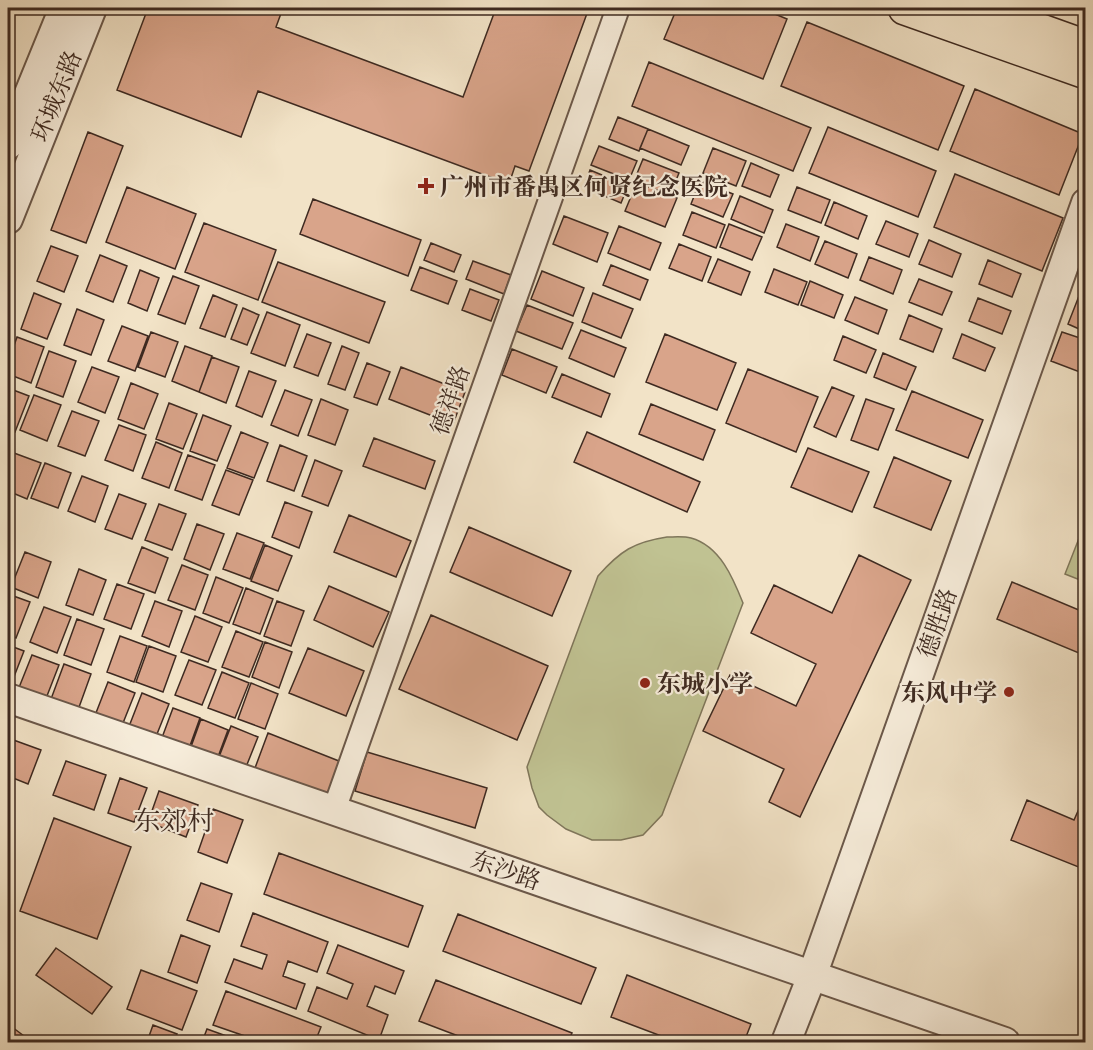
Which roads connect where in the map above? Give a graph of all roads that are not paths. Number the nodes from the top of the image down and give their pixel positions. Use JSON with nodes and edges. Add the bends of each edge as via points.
{"nodes":[{"id":1,"x":64,"y":8,"type":"edge"},
{"id":2,"x":92,"y":8,"type":"edge"},
{"id":3,"x":618,"y":8,"type":"edge"},
{"id":4,"x":905,"y":8,"type":"edge"},
{"id":5,"x":977,"y":8,"type":"edge"},
{"id":6,"x":1086,"y":47,"type":"edge"},
{"id":7,"x":1086,"y":72,"type":"edge"},
{"id":8,"x":8,"y":146,"type":"edge"},
{"id":9,"x":1086,"y":203,"type":"edge"},
{"id":10,"x":8,"y":219,"type":"edge"},
{"id":11,"x":8,"y":698,"type":"edge"},
{"id":12,"x":334,"y":810,"type":"junction"},
{"id":13,"x":812,"y":976,"type":"junction"},
{"id":14,"x":786,"y":1042,"type":"edge"},
{"id":15,"x":1005,"y":1042,"type":"edge"}],
"edges":[{"from":1,"to":8,"type":"street","name":"环城东路"},
{"from":2,"to":10,"type":"street","name":"环城东路"},
{"from":3,"to":12,"type":"street","name":"德祥路"},
{"from":4,"to":7,"type":"main road"},
{"from":5,"to":6,"type":"main road"},
{"from":9,"to":13,"type":"street","name":"德胜路"},
{"from":11,"to":12,"type":"street","name":"东沙路"},
{"from":12,"to":13,"type":"street","name":"东沙路"},
{"from":13,"to":14,"type":"street","name":"德胜路"},
{"from":13,"to":15,"type":"street","name":"东沙路"}]}
